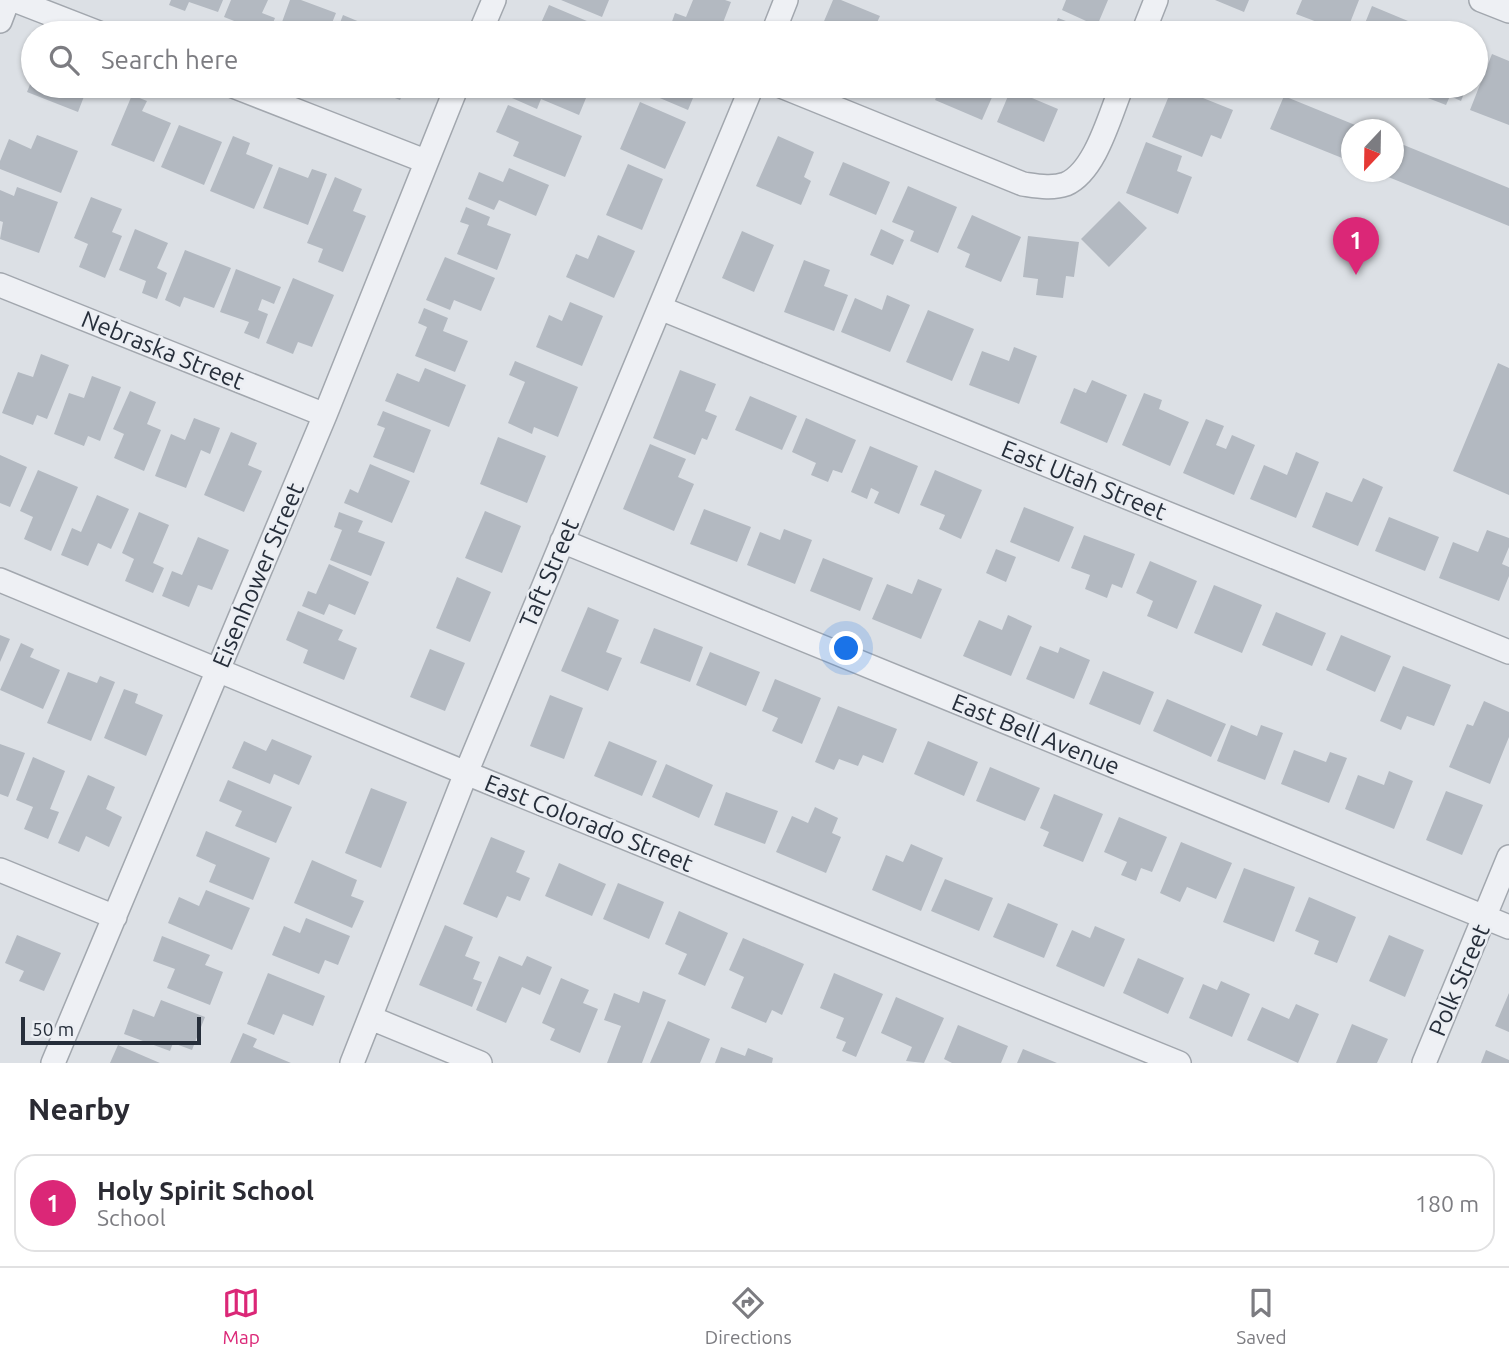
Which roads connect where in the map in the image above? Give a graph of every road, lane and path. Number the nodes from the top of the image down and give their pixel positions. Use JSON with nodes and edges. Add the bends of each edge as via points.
{"nodes":[{"id":1,"x":8,"y":0,"type":"edge"},
{"id":2,"x":14,"y":0,"type":"edge"},
{"id":3,"x":494,"y":0,"type":"edge"},
{"id":4,"x":786,"y":0,"type":"edge"},
{"id":5,"x":1156,"y":0,"type":"edge"},
{"id":6,"x":1481,"y":0,"type":"edge"},
{"id":7,"x":1509,"y":11,"type":"edge"},
{"id":8,"x":0,"y":21,"type":"edge"},
{"id":9,"x":68,"y":21,"type":"edge"},
{"id":10,"x":485,"y":21,"type":"edge"},
{"id":11,"x":778,"y":21,"type":"edge"},
{"id":12,"x":1148,"y":21,"type":"edge"},
{"id":13,"x":263,"y":98,"type":"edge"},
{"id":14,"x":452,"y":98,"type":"edge"},
{"id":15,"x":747,"y":98,"type":"edge"},
{"id":16,"x":810,"y":98,"type":"edge"},
{"id":17,"x":1117,"y":98,"type":"edge"},
{"id":18,"x":425,"y":162,"type":"junction"},
{"id":19,"x":0,"y":285,"type":"edge"},
{"id":20,"x":660,"y":309,"type":"junction"},
{"id":21,"x":325,"y":415,"type":"junction"},
{"id":22,"x":562,"y":541,"type":"junction"},
{"id":23,"x":0,"y":580,"type":"edge"},
{"id":24,"x":1509,"y":652,"type":"edge"},
{"id":25,"x":218,"y":671,"type":"junction"},
{"id":26,"x":466,"y":773,"type":"junction"},
{"id":27,"x":1509,"y":857,"type":"edge"},
{"id":28,"x":0,"y":870,"type":"edge"},
{"id":29,"x":115,"y":917,"type":"junction"},
{"id":30,"x":1486,"y":918,"type":"junction"},
{"id":31,"x":1509,"y":927,"type":"edge"},
{"id":32,"x":371,"y":1018,"type":"junction"},
{"id":33,"x":54,"y":1063,"type":"edge"},
{"id":34,"x":352,"y":1063,"type":"edge"},
{"id":35,"x":480,"y":1063,"type":"edge"},
{"id":36,"x":1179,"y":1063,"type":"edge"},
{"id":37,"x":1424,"y":1063,"type":"edge"}],
"edges":[{"from":1,"to":8,"type":"street"},
{"from":2,"to":9,"type":"street"},
{"from":3,"to":10,"type":"street"},
{"from":4,"to":11,"type":"street"},
{"from":5,"to":12,"type":"street"},
{"from":6,"to":7,"type":"street"},
{"from":13,"to":18,"type":"street"},
{"from":14,"to":18,"type":"street","name":"Eisenhower Street"},
{"from":15,"to":20,"type":"street","name":"Taft Street"},
{"from":16,"to":17,"type":"street","via":[[1023,184],[1047,188],[1066,184],[1083,173]]},
{"from":18,"to":21,"type":"street","name":"Eisenhower Street"},
{"from":19,"to":21,"type":"street","name":"Nebraska Street"},
{"from":20,"to":22,"type":"street","name":"Taft Street"},
{"from":20,"to":24,"type":"street","name":"East Utah Street"},
{"from":21,"to":25,"type":"street","name":"Eisenhower Street"},
{"from":22,"to":26,"type":"street","name":"Taft Street"},
{"from":22,"to":30,"type":"street","name":"East Bell Avenue"},
{"from":23,"to":25,"type":"street","name":"East Colorado Street"},
{"from":25,"to":26,"type":"street","name":"East Colorado Street"},
{"from":25,"to":29,"type":"street","name":"Eisenhower Street"},
{"from":26,"to":32,"type":"street","name":"Taft Street"},
{"from":26,"to":36,"type":"street","name":"East Colorado Street"},
{"from":27,"to":30,"type":"street","name":"Polk Street"},
{"from":28,"to":29,"type":"street"},
{"from":29,"to":33,"type":"street","name":"Eisenhower Street"},
{"from":30,"to":31,"type":"street","name":"East Bell Avenue"},
{"from":30,"to":37,"type":"street","name":"Polk Street"},
{"from":32,"to":34,"type":"street","name":"Taft Street"},
{"from":32,"to":35,"type":"street"}]}
